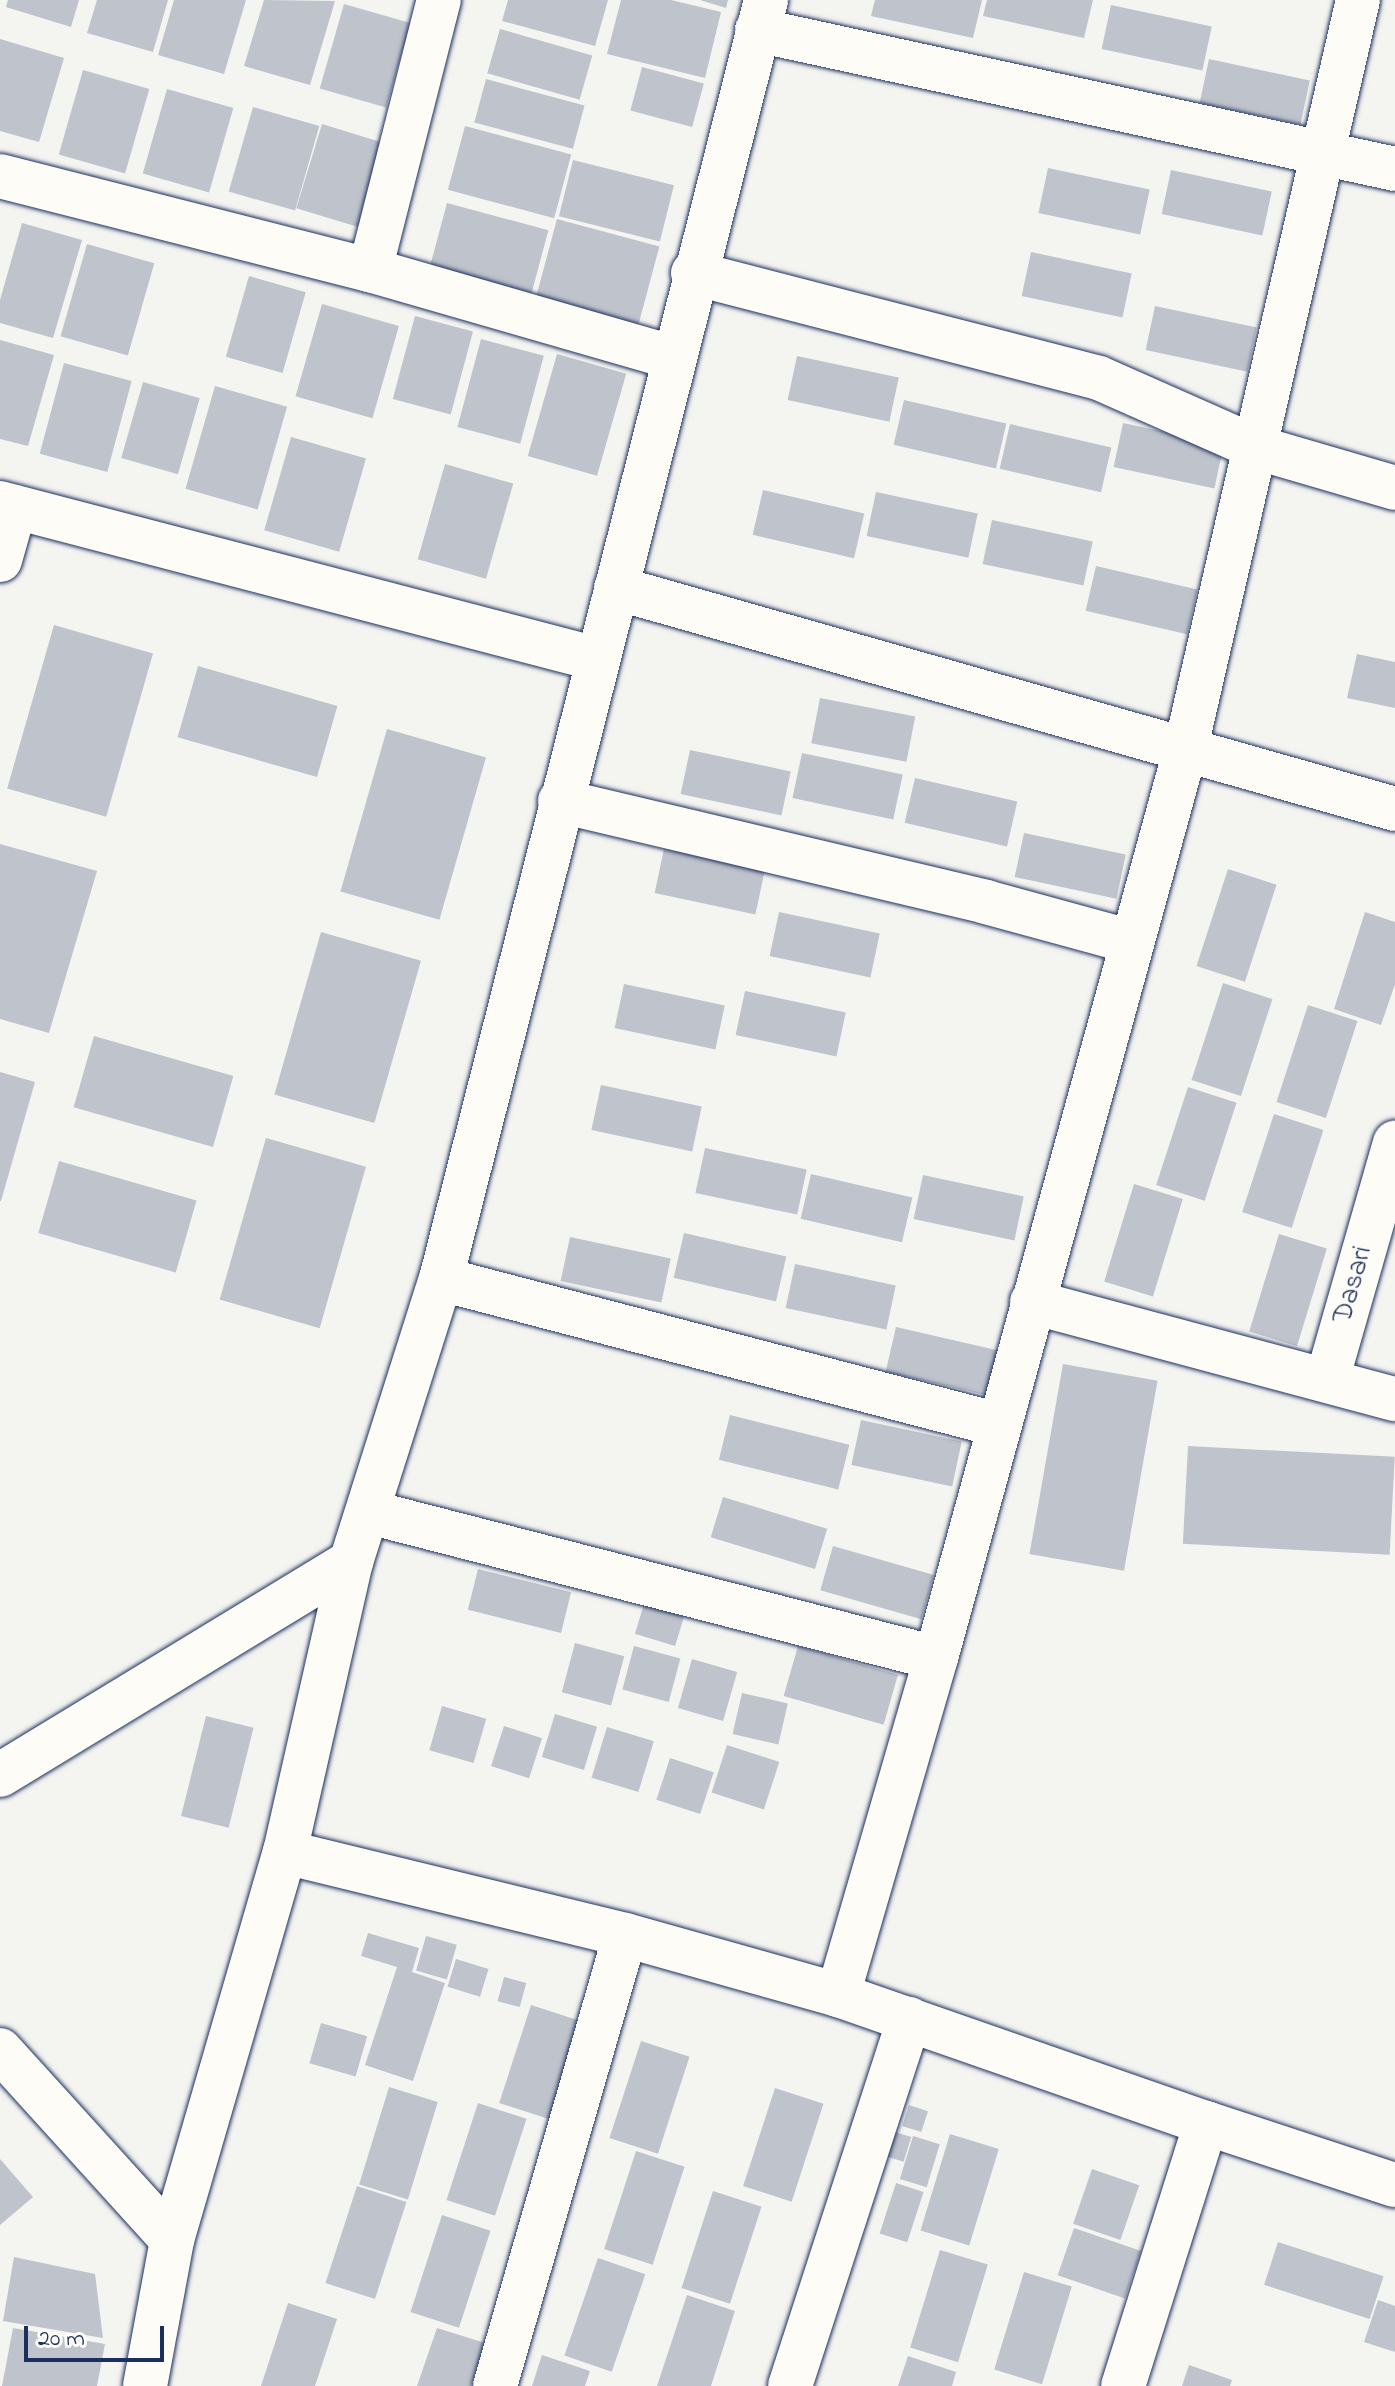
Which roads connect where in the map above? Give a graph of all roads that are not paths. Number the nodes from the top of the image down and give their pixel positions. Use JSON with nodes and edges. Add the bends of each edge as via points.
{"nodes":[{"id":1,"x":439,"y":0,"type":"edge"},
{"id":2,"x":1358,"y":0,"type":"edge"},
{"id":3,"x":762,"y":15,"type":"edge"},
{"id":4,"x":1319,"y":151,"type":"junction"},
{"id":5,"x":1395,"y":169,"type":"edge"},
{"id":6,"x":0,"y":176,"type":"edge"},
{"id":7,"x":370,"y":270,"type":"junction"},
{"id":8,"x":693,"y":273,"type":"junction"},
{"id":9,"x":674,"y":358,"type":"junction"},
{"id":10,"x":1255,"y":447,"type":"junction"},
{"id":11,"x":1395,"y":488,"type":"edge"},
{"id":12,"x":8,"y":505,"type":"edge"},
{"id":13,"x":0,"y":560,"type":"edge"},
{"id":14,"x":616,"y":588,"type":"junction"},
{"id":15,"x":597,"y":659,"type":"junction"},
{"id":16,"x":1185,"y":751,"type":"junction"},
{"id":17,"x":560,"y":801,"type":"junction"},
{"id":18,"x":1395,"y":809,"type":"edge"},
{"id":19,"x":1132,"y":942,"type":"junction"},
{"id":20,"x":1395,"y":1143,"type":"edge"},
{"id":21,"x":441,"y":1279,"type":"junction"},
{"id":22,"x":1032,"y":1302,"type":"junction"},
{"id":23,"x":1327,"y":1380,"type":"junction"},
{"id":24,"x":1395,"y":1399,"type":"edge"},
{"id":25,"x":999,"y":1425,"type":"junction"},
{"id":26,"x":369,"y":1512,"type":"junction"},
{"id":27,"x":351,"y":1562,"type":"junction"},
{"id":28,"x":936,"y":1658,"type":"junction"},
{"id":29,"x":0,"y":1775,"type":"edge"},
{"id":30,"x":285,"y":1852,"type":"junction"},
{"id":31,"x":625,"y":1935,"type":"junction"},
{"id":32,"x":838,"y":1995,"type":"junction"},
{"id":33,"x":909,"y":2019,"type":"junction"},
{"id":34,"x":0,"y":2050,"type":"edge"},
{"id":35,"x":1206,"y":2123,"type":"junction"},
{"id":36,"x":1395,"y":2185,"type":"edge"},
{"id":37,"x":172,"y":2240,"type":"junction"},
{"id":38,"x":145,"y":2386,"type":"edge"},
{"id":39,"x":495,"y":2386,"type":"edge"},
{"id":40,"x":790,"y":2386,"type":"edge"},
{"id":41,"x":1123,"y":2386,"type":"edge"}],
"edges":[{"from":1,"to":7,"type":"street"},
{"from":2,"to":4,"type":"street"},
{"from":3,"to":4,"type":"street"},
{"from":3,"to":8,"type":"street"},
{"from":4,"to":5,"type":"street"},
{"from":4,"to":10,"type":"street"},
{"from":6,"to":7,"type":"street"},
{"from":7,"to":9,"type":"street"},
{"from":8,"to":9,"type":"street"},
{"from":8,"to":10,"type":"street","via":[[1099,378]]},
{"from":9,"to":14,"type":"street"},
{"from":10,"to":11,"type":"street"},
{"from":10,"to":16,"type":"street"},
{"from":12,"to":13,"type":"street"},
{"from":12,"to":15,"type":"street"},
{"from":14,"to":15,"type":"street"},
{"from":14,"to":16,"type":"street"},
{"from":15,"to":17,"type":"street"},
{"from":16,"to":18,"type":"street"},
{"from":16,"to":19,"type":"street"},
{"from":17,"to":19,"type":"street"},
{"from":17,"to":21,"type":"street"},
{"from":19,"to":22,"type":"street"},
{"from":20,"to":23,"type":"street","name":"Dasari"},
{"from":21,"to":25,"type":"street"},
{"from":21,"to":26,"type":"street"},
{"from":22,"to":23,"type":"street"},
{"from":22,"to":25,"type":"street"},
{"from":23,"to":24,"type":"street"},
{"from":25,"to":28,"type":"street"},
{"from":26,"to":27,"type":"street"},
{"from":26,"to":28,"type":"street"},
{"from":27,"to":29,"type":"street"},
{"from":27,"to":30,"type":"street"},
{"from":28,"to":32,"type":"street"},
{"from":30,"to":31,"type":"street"},
{"from":30,"to":37,"type":"street"},
{"from":31,"to":32,"type":"street"},
{"from":31,"to":39,"type":"street"},
{"from":32,"to":33,"type":"street"},
{"from":33,"to":35,"type":"street"},
{"from":33,"to":40,"type":"street"},
{"from":34,"to":37,"type":"street"},
{"from":35,"to":36,"type":"street"},
{"from":35,"to":41,"type":"street"},
{"from":37,"to":38,"type":"street"}]}
